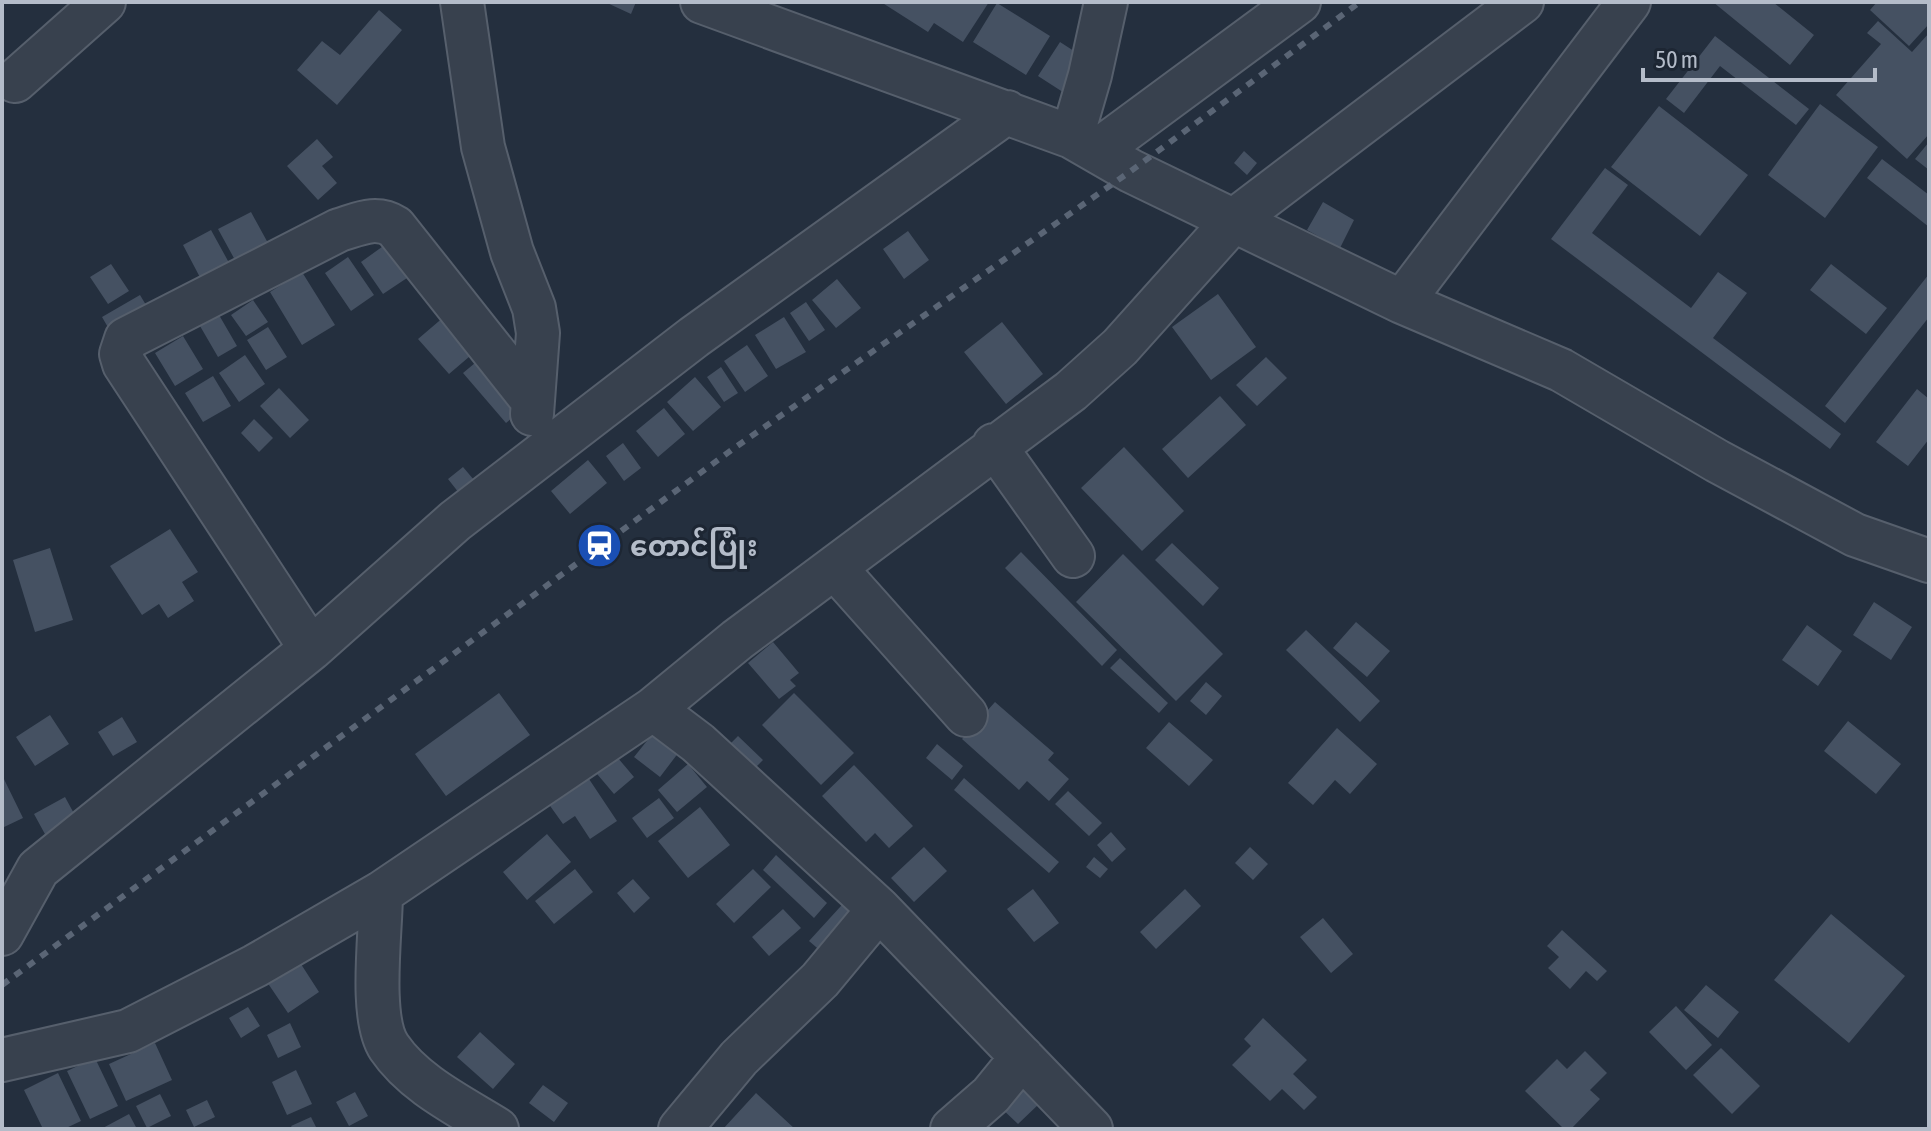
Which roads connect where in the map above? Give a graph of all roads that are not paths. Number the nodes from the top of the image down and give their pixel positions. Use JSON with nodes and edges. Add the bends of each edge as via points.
{"nodes":[{"id":1,"x":104,"y":2,"type":"edge"},
{"id":2,"x":462,"y":2,"type":"edge"},
{"id":3,"x":702,"y":2,"type":"edge"},
{"id":4,"x":1106,"y":2,"type":"edge"},
{"id":5,"x":1299,"y":2,"type":"edge"},
{"id":6,"x":1522,"y":2,"type":"edge"},
{"id":7,"x":1629,"y":2,"type":"edge"},
{"id":8,"x":15,"y":81,"type":"dead end"},
{"id":9,"x":1007,"y":112,"type":"junction"},
{"id":10,"x":1085,"y":144,"type":"junction"},
{"id":11,"x":1233,"y":221,"type":"junction"},
{"id":12,"x":1402,"y":302,"type":"junction"},
{"id":13,"x":532,"y":400,"type":"junction"},
{"id":14,"x":994,"y":445,"type":"junction"},
{"id":15,"x":530,"y":463,"type":"junction"},
{"id":16,"x":1073,"y":556,"type":"dead end"},
{"id":17,"x":1929,"y":561,"type":"edge"},
{"id":18,"x":835,"y":568,"type":"junction"},
{"id":19,"x":311,"y":649,"type":"junction"},
{"id":20,"x":653,"y":709,"type":"junction"},
{"id":21,"x":966,"y":715,"type":"dead end"},
{"id":22,"x":20,"y":868,"type":"edge"},
{"id":23,"x":381,"y":893,"type":"junction"},
{"id":24,"x":879,"y":909,"type":"junction"},
{"id":25,"x":2,"y":934,"type":"edge"},
{"id":26,"x":1022,"y":1057,"type":"junction"},
{"id":27,"x":2,"y":1060,"type":"edge"},
{"id":28,"x":497,"y":1129,"type":"edge"},
{"id":29,"x":680,"y":1129,"type":"edge"},
{"id":30,"x":952,"y":1129,"type":"edge"},
{"id":31,"x":1091,"y":1129,"type":"edge"}],
"edges":[{"from":1,"to":8,"type":"street"},
{"from":2,"to":13,"type":"street","via":[[483,147],[512,252],[534,308],[538,333]]},
{"from":3,"to":9,"type":"street"},
{"from":4,"to":10,"type":"street","via":[[1090,75]]},
{"from":5,"to":10,"type":"street"},
{"from":6,"to":11,"type":"street"},
{"from":7,"to":12,"type":"street"},
{"from":9,"to":10,"type":"street"},
{"from":9,"to":15,"type":"street","via":[[694,337]]},
{"from":10,"to":11,"type":"street"},
{"from":11,"to":12,"type":"street"},
{"from":11,"to":14,"type":"street","via":[[1120,347],[1071,391]]},
{"from":12,"to":17,"type":"street","via":[[1561,370],[1855,535]]},
{"from":13,"to":15,"type":"street"},
{"from":13,"to":19,"type":"street","via":[[395,227],[384,220],[339,230],[126,339],[124,364]]},
{"from":14,"to":16,"type":"street"},
{"from":14,"to":18,"type":"street"},
{"from":15,"to":19,"type":"street","via":[[455,521]]},
{"from":18,"to":20,"type":"street"},
{"from":18,"to":21,"type":"street"},
{"from":19,"to":22,"type":"street"},
{"from":20,"to":23,"type":"street"},
{"from":20,"to":24,"type":"street","via":[[698,743]]},
{"from":22,"to":25,"type":"street"},
{"from":23,"to":27,"type":"street","via":[[128,1031]]},
{"from":23,"to":28,"type":"street","via":[[379,1021],[388,1046],[429,1087]]},
{"from":24,"to":26,"type":"street"},
{"from":24,"to":29,"type":"street"},
{"from":26,"to":30,"type":"street","via":[[991,1095]]},
{"from":26,"to":31,"type":"street"}]}
